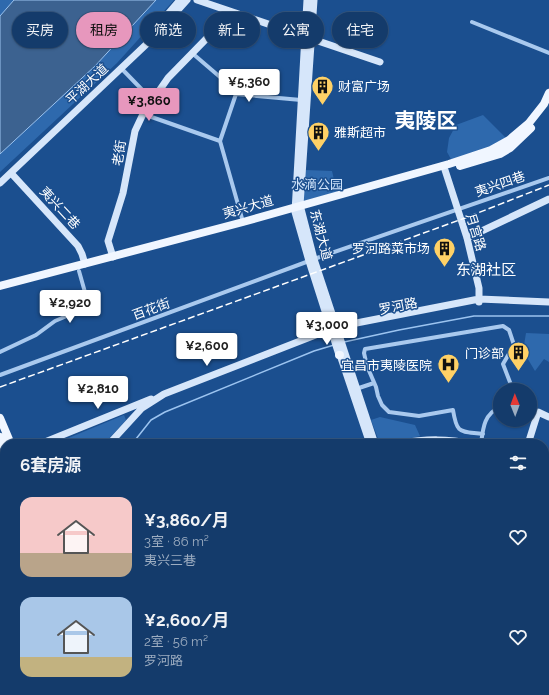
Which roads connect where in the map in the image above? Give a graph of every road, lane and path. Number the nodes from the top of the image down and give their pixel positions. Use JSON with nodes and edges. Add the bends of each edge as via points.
{"nodes":[{"id":1,"x":180,"y":0,"type":"edge"},
{"id":2,"x":187,"y":0,"type":"edge"},
{"id":3,"x":197,"y":0,"type":"edge"},
{"id":4,"x":307,"y":0,"type":"edge"},
{"id":5,"x":314,"y":0,"type":"edge"},
{"id":6,"x":228,"y":11,"type":"junction"},
{"id":7,"x":307,"y":12,"type":"edge"},
{"id":8,"x":312,"y":12,"type":"edge"},
{"id":9,"x":472,"y":22,"type":"dead end"},
{"id":10,"x":268,"y":24,"type":"edge"},
{"id":11,"x":324,"y":43,"type":"edge"},
{"id":12,"x":307,"y":48,"type":"edge"},
{"id":13,"x":307,"y":48,"type":"edge"},
{"id":14,"x":192,"y":53,"type":"junction"},
{"id":15,"x":549,"y":53,"type":"edge"},
{"id":16,"x":380,"y":62,"type":"dead end"},
{"id":17,"x":121,"y":68,"type":"junction"},
{"id":18,"x":549,"y":93,"type":"edge"},
{"id":19,"x":236,"y":94,"type":"junction"},
{"id":20,"x":152,"y":100,"type":"junction"},
{"id":21,"x":301,"y":100,"type":"junction"},
{"id":22,"x":549,"y":101,"type":"edge"},
{"id":23,"x":143,"y":114,"type":"junction"},
{"id":24,"x":220,"y":141,"type":"junction"},
{"id":25,"x":445,"y":170,"type":"junction"},
{"id":26,"x":11,"y":173,"type":"junction"},
{"id":27,"x":0,"y":178,"type":"edge"},
{"id":28,"x":549,"y":178,"type":"edge"},
{"id":29,"x":0,"y":183,"type":"edge"},
{"id":30,"x":549,"y":199,"type":"edge"},
{"id":31,"x":298,"y":208,"type":"junction"},
{"id":32,"x":457,"y":210,"type":"junction"},
{"id":33,"x":243,"y":222,"type":"junction"},
{"id":34,"x":467,"y":238,"type":"junction"},
{"id":35,"x":113,"y":257,"type":"junction"},
{"id":36,"x":311,"y":260,"type":"junction"},
{"id":37,"x":85,"y":264,"type":"junction"},
{"id":38,"x":79,"y":271,"type":"junction"},
{"id":39,"x":0,"y":286,"type":"edge"},
{"id":40,"x":0,"y":292,"type":"edge"},
{"id":41,"x":479,"y":300,"type":"junction"},
{"id":42,"x":549,"y":302,"type":"edge"},
{"id":43,"x":549,"y":305,"type":"edge"},
{"id":44,"x":334,"y":329,"type":"junction"},
{"id":45,"x":0,"y":352,"type":"edge"},
{"id":46,"x":341,"y":355,"type":"junction"},
{"id":47,"x":0,"y":375,"type":"edge"},
{"id":48,"x":374,"y":383,"type":"junction"},
{"id":49,"x":510,"y":383,"type":"edge"},
{"id":50,"x":356,"y":389,"type":"junction"},
{"id":51,"x":164,"y":394,"type":"junction"},
{"id":52,"x":493,"y":410,"type":"edge"},
{"id":53,"x":120,"y":411,"type":"junction"},
{"id":54,"x":549,"y":416,"type":"edge"},
{"id":55,"x":0,"y":418,"type":"edge"},
{"id":56,"x":128,"y":424,"type":"junction"},
{"id":57,"x":482,"y":434,"type":"junction"},
{"id":58,"x":9,"y":439,"type":"edge"},
{"id":59,"x":52,"y":439,"type":"edge"},
{"id":60,"x":114,"y":439,"type":"edge"},
{"id":61,"x":119,"y":439,"type":"edge"},
{"id":62,"x":368,"y":439,"type":"edge"},
{"id":63,"x":373,"y":439,"type":"edge"},
{"id":64,"x":482,"y":439,"type":"edge"},
{"id":65,"x":530,"y":439,"type":"edge"}],
"edges":[{"from":1,"to":27,"type":"main road","name":"平湖大道","via":[[151,34]]},
{"from":2,"to":17,"type":"main road","name":"平湖大道","via":[[154,38]]},
{"from":3,"to":6,"type":"main road"},
{"from":4,"to":7,"type":"main road","name":"东湖大道"},
{"from":5,"to":8,"type":"main road","name":"东湖大道"},
{"from":6,"to":10,"type":"main road"},
{"from":6,"to":14,"type":"main road","name":"老街"},
{"from":9,"to":15,"type":"street"},
{"from":11,"to":16,"type":"main road"},
{"from":12,"to":21,"type":"main road","name":"东湖大道"},
{"from":13,"to":31,"type":"main road","name":"东湖大道"},
{"from":14,"to":19,"type":"street","via":[[220,77],[239,85]]},
{"from":14,"to":20,"type":"main road","name":"老街","via":[[168,78]]},
{"from":17,"to":20,"type":"street"},
{"from":17,"to":26,"type":"main road","name":"平湖大道"},
{"from":18,"to":31,"type":"main road","name":"夷兴大道","via":[[529,123],[509,140],[491,150]]},
{"from":19,"to":21,"type":"street"},
{"from":19,"to":24,"type":"street"},
{"from":20,"to":23,"type":"main road","name":"老街"},
{"from":21,"to":31,"type":"main road","name":"东湖大道"},
{"from":22,"to":25,"type":"main road","name":"夷兴大道","via":[[532,127],[510,148],[490,157]]},
{"from":23,"to":24,"type":"street"},
{"from":23,"to":35,"type":"main road","name":"老街","via":[[135,131],[123,193],[108,241]]},
{"from":24,"to":33,"type":"street"},
{"from":25,"to":31,"type":"main road","name":"夷兴大道"},
{"from":25,"to":32,"type":"main road","name":"月宫路"},
{"from":26,"to":29,"type":"main road","name":"平湖大道"},
{"from":26,"to":37,"type":"main road","name":"夷兴二巷","via":[[78,246]]},
{"from":28,"to":32,"type":"street","name":"夷兴四巷"},
{"from":30,"to":34,"type":"main road"},
{"from":31,"to":33,"type":"main road","name":"夷兴大道"},
{"from":31,"to":36,"type":"main road","name":"东湖大道"},
{"from":31,"to":38,"type":"main road","name":"夷兴大道"},
{"from":32,"to":34,"type":"main road","name":"月宫路"},
{"from":32,"to":36,"type":"street","name":"百花街"},
{"from":33,"to":35,"type":"main road","name":"夷兴大道"},
{"from":34,"to":41,"type":"main road","name":"月宫路","via":[[479,288]]},
{"from":35,"to":37,"type":"main road","name":"夷兴大道"},
{"from":36,"to":44,"type":"main road","name":"东湖大道"},
{"from":36,"to":47,"type":"street","name":"百花街"},
{"from":37,"to":39,"type":"main road","name":"夷兴大道"},
{"from":38,"to":40,"type":"main road","name":"夷兴大道"},
{"from":38,"to":45,"type":"street","via":[[90,310],[55,321],[36,335]]},
{"from":41,"to":42,"type":"main road","name":"罗河路"},
{"from":41,"to":43,"type":"main road","name":"罗河路"},
{"from":41,"to":44,"type":"main road","name":"罗河路"},
{"from":44,"to":46,"type":"main road","name":"东湖大道"},
{"from":44,"to":51,"type":"main road","name":"罗河路"},
{"from":44,"to":61,"type":"main road","name":"罗河路","via":[[167,397],[145,411]]},
{"from":46,"to":50,"type":"main road","name":"东湖大道"},
{"from":46,"to":62,"type":"main road","name":"东湖大道"},
{"from":48,"to":49,"type":"street","via":[[366,366],[365,349],[503,326],[509,330],[514,345],[503,364]]},
{"from":48,"to":50,"type":"street"},
{"from":48,"to":57,"type":"street","via":[[382,405],[389,412],[419,416],[453,410],[457,428]]},
{"from":50,"to":63,"type":"main road","name":"东湖大道"},
{"from":51,"to":53,"type":"main road","name":"罗河路"},
{"from":51,"to":56,"type":"main road","name":"罗河路","via":[[142,408]]},
{"from":52,"to":57,"type":"street","via":[[485,420]]},
{"from":53,"to":56,"type":"main road","via":[[129,415]]},
{"from":53,"to":59,"type":"main road","name":"罗河路"},
{"from":54,"to":65,"type":"main road","via":[[538,412]]},
{"from":55,"to":58,"type":"main road"},
{"from":56,"to":60,"type":"main road","name":"罗河路"},
{"from":57,"to":64,"type":"street"}]}
